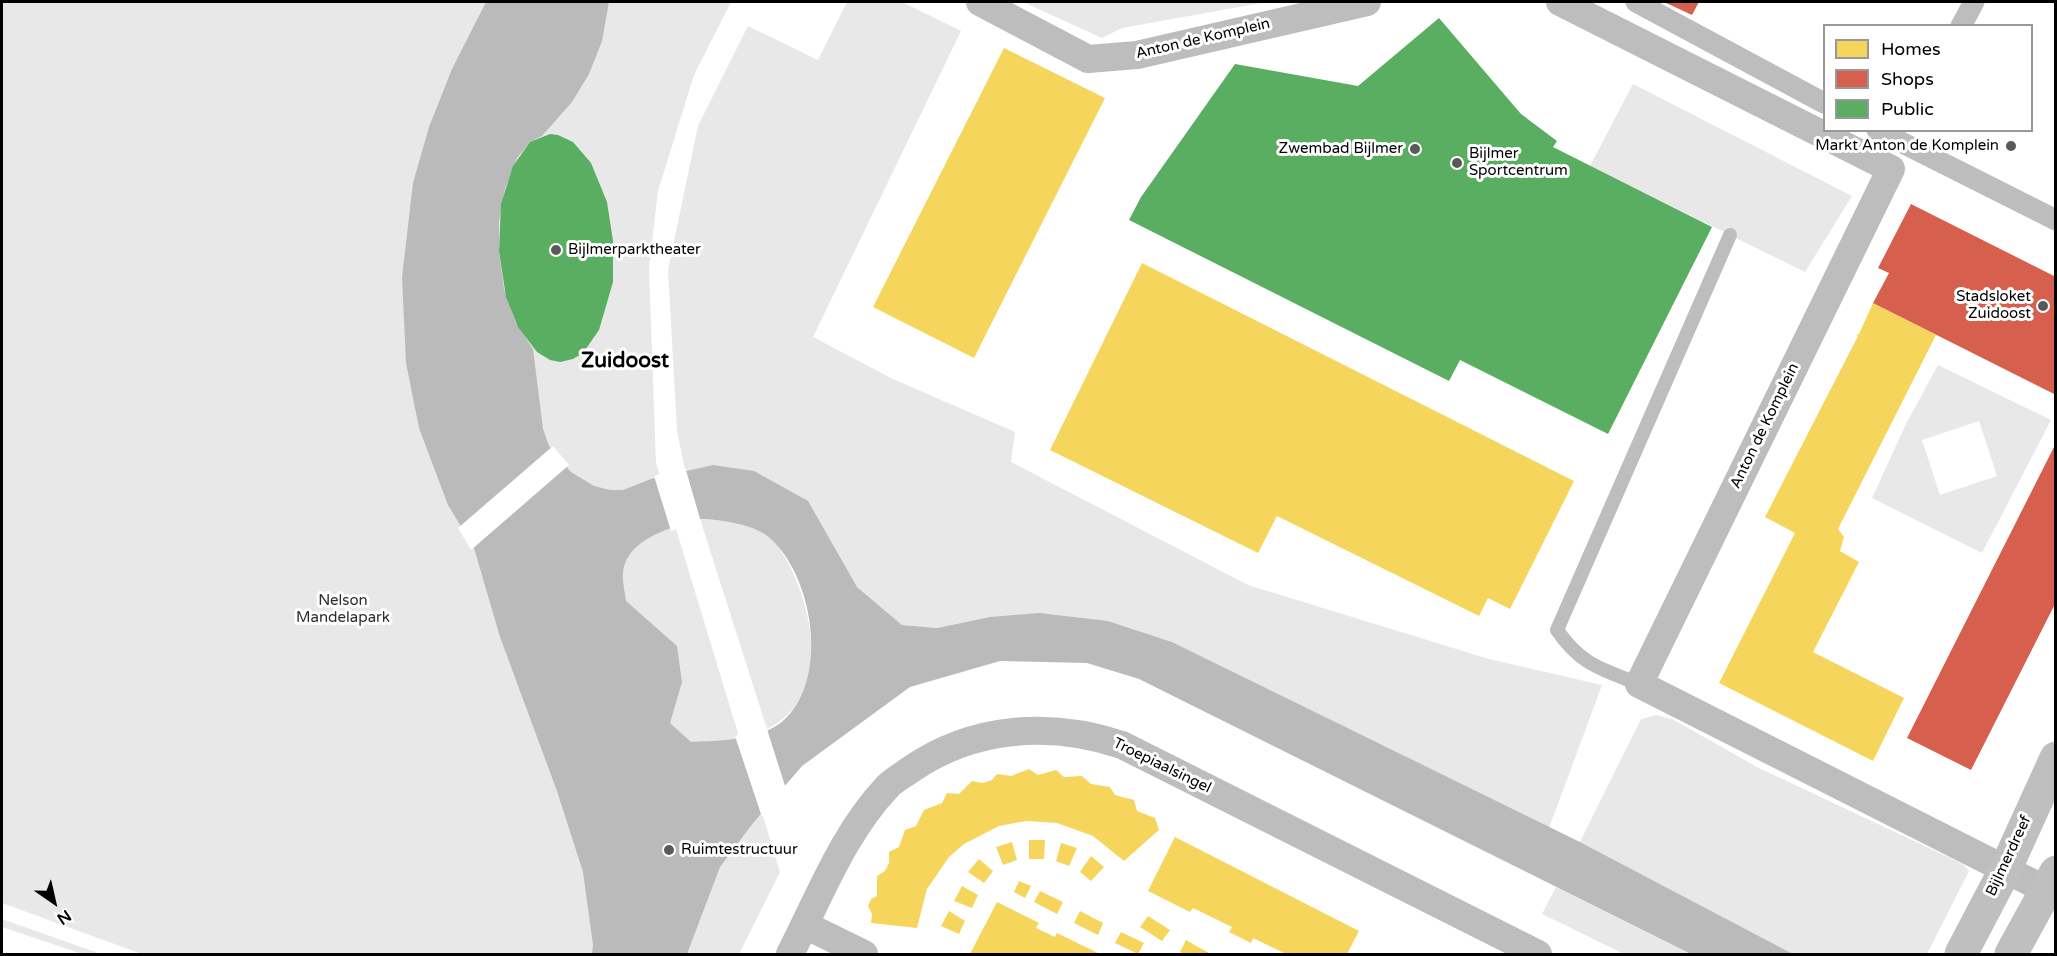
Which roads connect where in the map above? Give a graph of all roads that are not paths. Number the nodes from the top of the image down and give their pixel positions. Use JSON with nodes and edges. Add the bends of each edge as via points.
{"nodes":[{"id":1,"x":980,"y":2,"type":"edge"},
{"id":2,"x":1367,"y":2,"type":"edge"},
{"id":3,"x":1560,"y":2,"type":"edge"},
{"id":4,"x":1636,"y":2,"type":"edge"},
{"id":5,"x":1974,"y":2,"type":"edge"},
{"id":6,"x":1962,"y":24,"type":"edge"},
{"id":7,"x":1823,"y":102,"type":"edge"},
{"id":8,"x":1823,"y":115,"type":"edge"},
{"id":9,"x":1863,"y":132,"type":"edge"},
{"id":10,"x":1879,"y":132,"type":"edge"},
{"id":11,"x":1898,"y":147,"type":"edge"},
{"id":12,"x":2055,"y":220,"type":"edge"},
{"id":13,"x":1730,"y":235,"type":"dead end"},
{"id":14,"x":1639,"y":684,"type":"junction"},
{"id":15,"x":2055,"y":758,"type":"edge"},
{"id":16,"x":2005,"y":870,"type":"junction"},
{"id":17,"x":2052,"y":886,"type":"edge"},
{"id":18,"x":805,"y":925,"type":"junction"},
{"id":19,"x":2017,"y":944,"type":"edge"},
{"id":20,"x":1510,"y":948,"type":"edge"},
{"id":21,"x":790,"y":954,"type":"edge"},
{"id":22,"x":864,"y":954,"type":"edge"},
{"id":23,"x":1538,"y":954,"type":"edge"},
{"id":24,"x":1961,"y":954,"type":"edge"}],
"edges":[{"from":1,"to":2,"type":"street","name":"Anton de Komplein","via":[[1088,59],[1137,56]]},
{"from":3,"to":8,"type":"street"},
{"from":4,"to":7,"type":"street"},
{"from":5,"to":6,"type":"street"},
{"from":9,"to":11,"type":"street"},
{"from":10,"to":11,"type":"street"},
{"from":11,"to":12,"type":"street"},
{"from":11,"to":14,"type":"street","name":"Anton de Komplein"},
{"from":13,"to":14,"type":"lane","via":[[1557,630],[1571,651],[1593,666]]},
{"from":14,"to":16,"type":"street"},
{"from":15,"to":16,"type":"main road","name":"Bijlmerdreef"},
{"from":16,"to":17,"type":"street"},
{"from":16,"to":24,"type":"main road","name":"Bijlmerdreef"},
{"from":17,"to":19,"type":"main road"},
{"from":18,"to":20,"type":"street","name":"Troepiaalsingel","via":[[859,823],[889,785],[957,744],[1024,730],[1059,731],[1091,734],[1122,745]]},
{"from":18,"to":21,"type":"street","name":"Troepiaalsingel"},
{"from":18,"to":22,"type":"street"},
{"from":20,"to":23,"type":"street","name":"Troepiaalsingel"}]}
